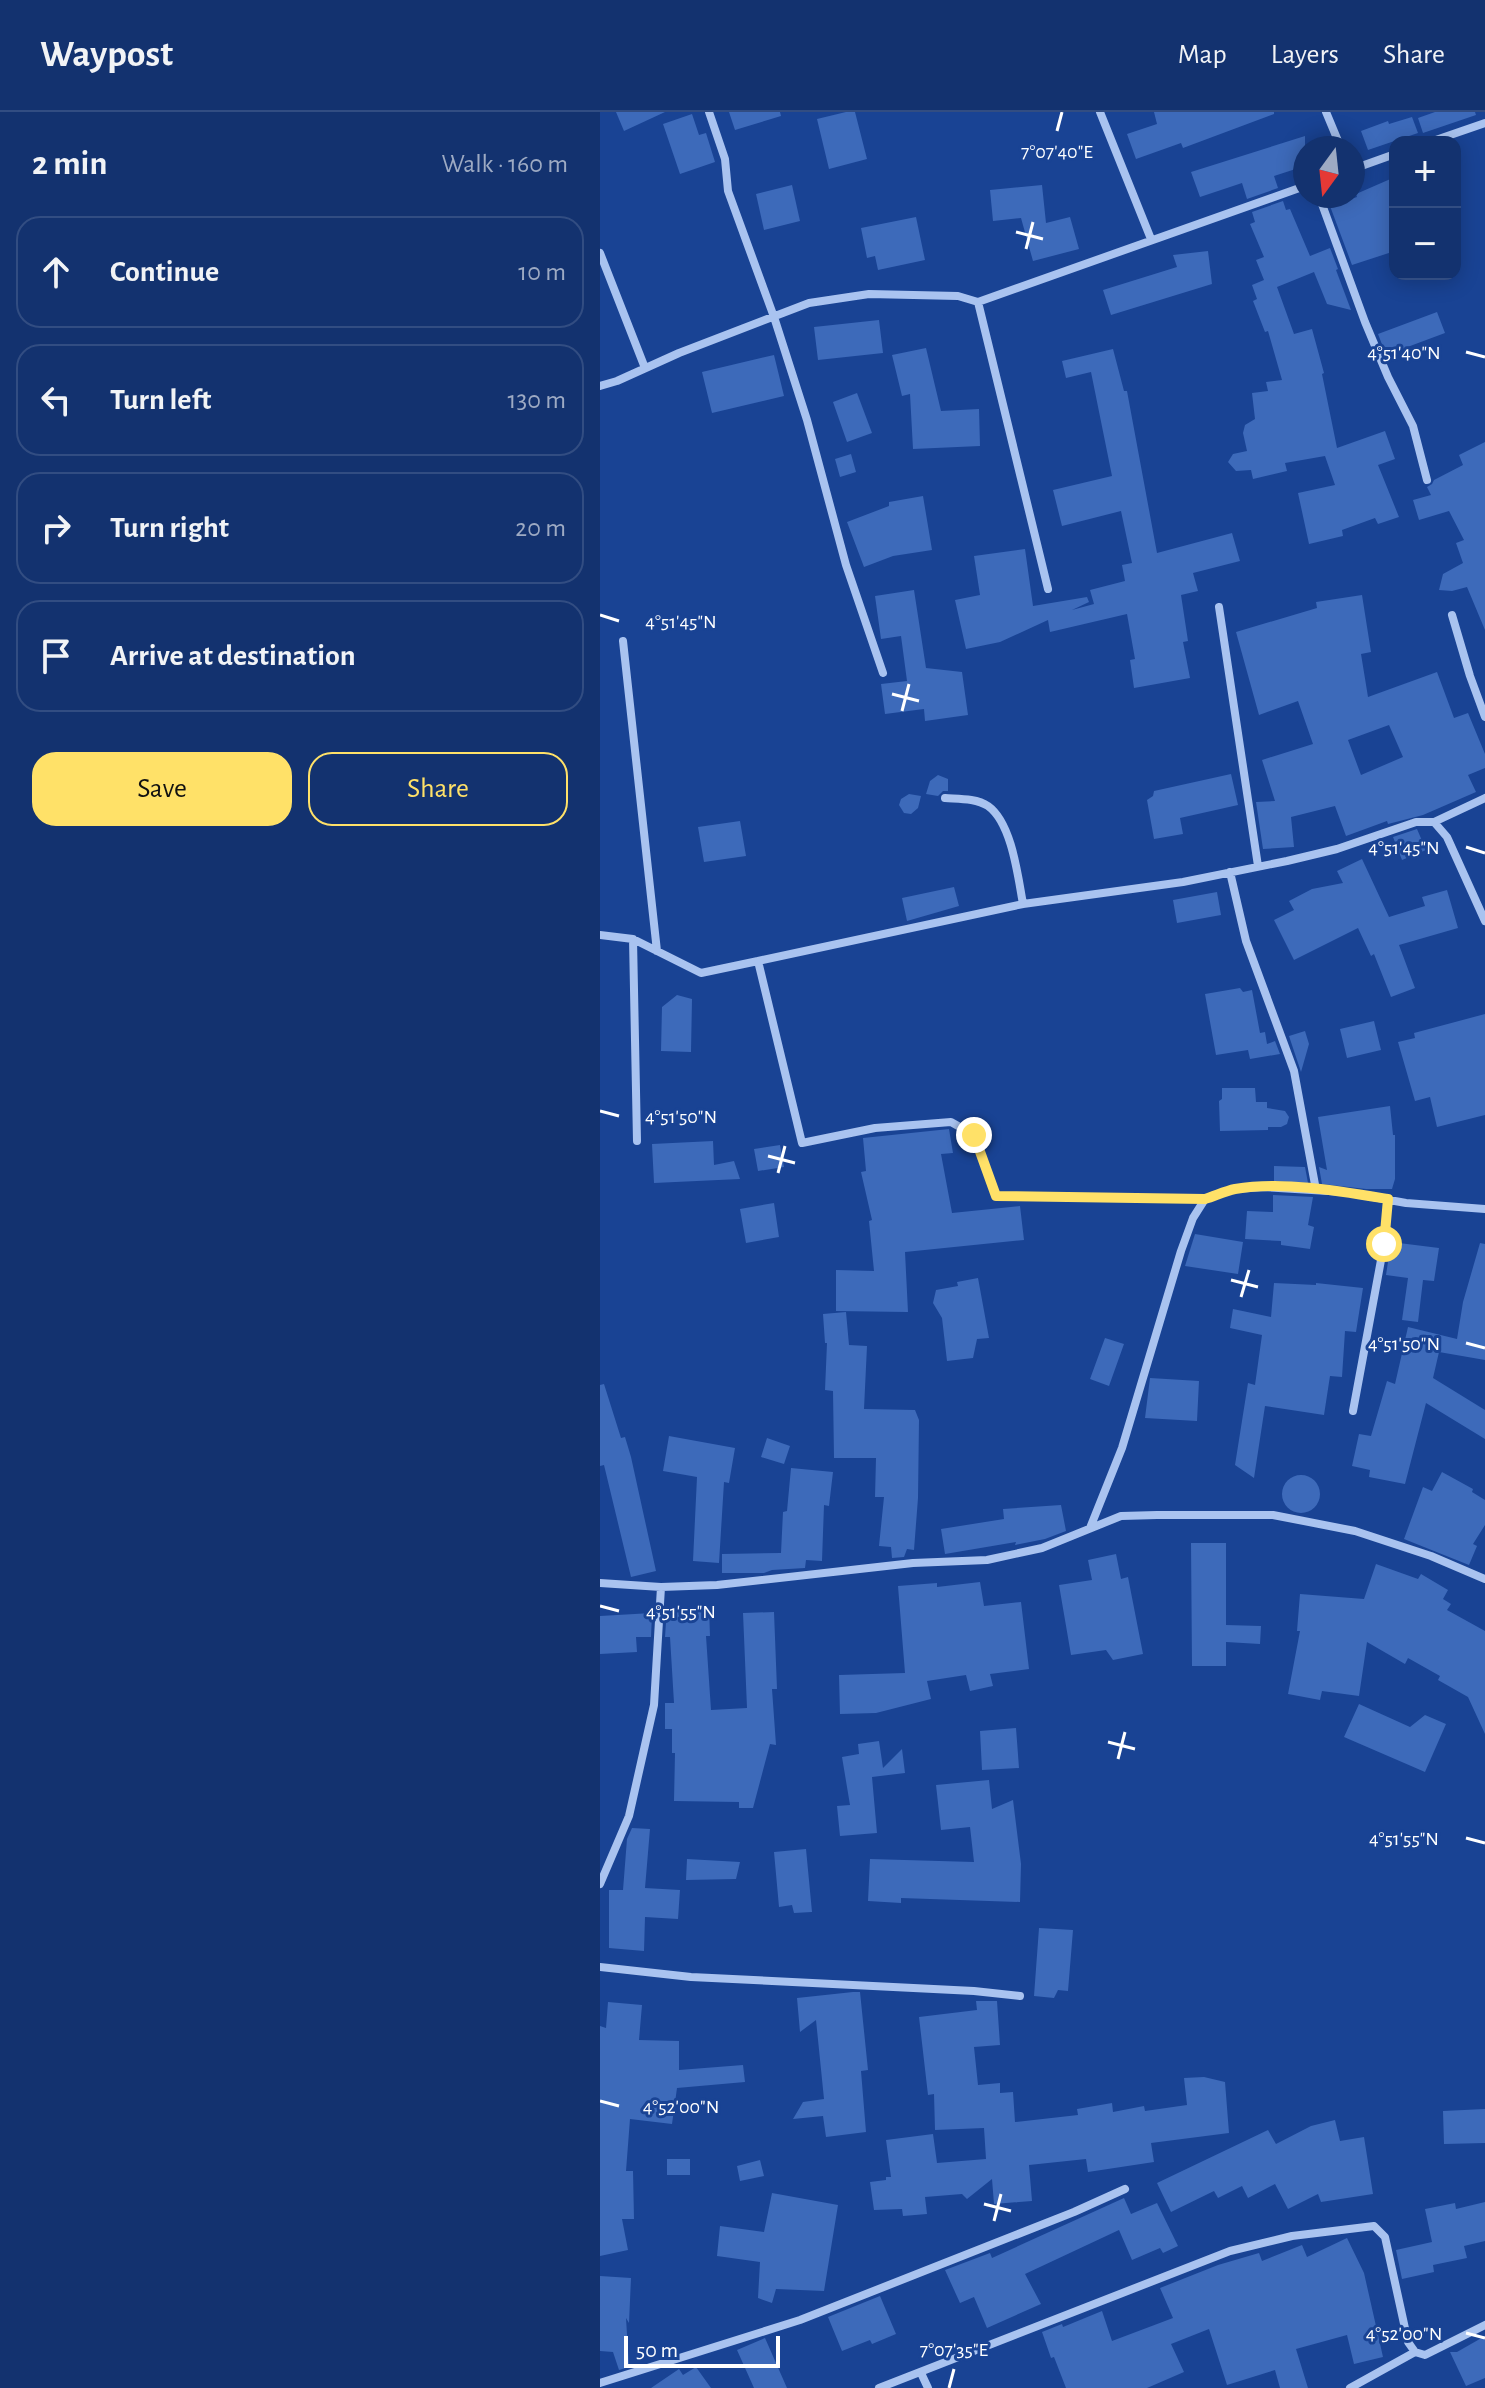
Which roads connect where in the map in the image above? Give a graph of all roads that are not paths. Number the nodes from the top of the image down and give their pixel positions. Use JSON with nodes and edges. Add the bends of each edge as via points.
{"nodes":[{"id":1,"x":709,"y":112,"type":"edge"},
{"id":2,"x":1100,"y":112,"type":"edge"},
{"id":3,"x":1326,"y":112,"type":"edge"},
{"id":4,"x":1485,"y":123,"type":"edge"},
{"id":5,"x":1336,"y":136,"type":"edge"},
{"id":6,"x":1447,"y":136,"type":"edge"},
{"id":7,"x":1389,"y":156,"type":"edge"},
{"id":8,"x":1365,"y":165,"type":"edge"},
{"id":9,"x":1293,"y":190,"type":"edge"},
{"id":10,"x":1323,"y":208,"type":"edge"},
{"id":11,"x":1151,"y":239,"type":"junction"},
{"id":12,"x":600,"y":253,"type":"edge"},
{"id":13,"x":978,"y":302,"type":"junction"},
{"id":14,"x":774,"y":317,"type":"junction"},
{"id":15,"x":645,"y":368,"type":"junction"},
{"id":16,"x":600,"y":386,"type":"edge"},
{"id":17,"x":1427,"y":480,"type":"dead end"},
{"id":18,"x":1048,"y":589,"type":"dead end"},
{"id":19,"x":1219,"y":607,"type":"dead end"},
{"id":20,"x":1452,"y":615,"type":"dead end"},
{"id":21,"x":623,"y":641,"type":"dead end"},
{"id":22,"x":883,"y":673,"type":"dead end"},
{"id":23,"x":1485,"y":717,"type":"edge"},
{"id":24,"x":945,"y":798,"type":"dead end"},
{"id":25,"x":1485,"y":798,"type":"edge"},
{"id":26,"x":1434,"y":822,"type":"junction"},
{"id":27,"x":1258,"y":866,"type":"junction"},
{"id":28,"x":1230,"y":872,"type":"junction"},
{"id":29,"x":1023,"y":904,"type":"junction"},
{"id":30,"x":1485,"y":921,"type":"edge"},
{"id":31,"x":600,"y":935,"type":"edge"},
{"id":32,"x":633,"y":939,"type":"junction"},
{"id":33,"x":657,"y":951,"type":"junction"},
{"id":34,"x":758,"y":961,"type":"junction"},
{"id":35,"x":637,"y":1141,"type":"dead end"},
{"id":36,"x":1316,"y":1190,"type":"junction"},
{"id":37,"x":1205,"y":1199,"type":"junction"},
{"id":38,"x":1388,"y":1199,"type":"junction"},
{"id":39,"x":1485,"y":1209,"type":"edge"},
{"id":40,"x":1353,"y":1411,"type":"dead end"},
{"id":41,"x":1090,"y":1528,"type":"junction"},
{"id":42,"x":1485,"y":1579,"type":"edge"},
{"id":43,"x":600,"y":1583,"type":"edge"},
{"id":44,"x":661,"y":1587,"type":"junction"},
{"id":45,"x":600,"y":1884,"type":"edge"},
{"id":46,"x":600,"y":1967,"type":"edge"},
{"id":47,"x":1020,"y":1996,"type":"dead end"},
{"id":48,"x":1125,"y":2189,"type":"dead end"},
{"id":49,"x":1485,"y":2325,"type":"edge"},
{"id":50,"x":1415,"y":2352,"type":"junction"},
{"id":51,"x":921,"y":2373,"type":"junction"},
{"id":52,"x":600,"y":2383,"type":"edge"},
{"id":53,"x":879,"y":2388,"type":"edge"},
{"id":54,"x":928,"y":2388,"type":"edge"},
{"id":55,"x":1350,"y":2388,"type":"edge"}],
"edges":[{"from":1,"to":14,"type":"street","via":[[725,159],[728,191]]},
{"from":2,"to":11,"type":"street"},
{"from":3,"to":5,"type":"street"},
{"from":4,"to":6,"type":"street"},
{"from":7,"to":8,"type":"street"},
{"from":9,"to":11,"type":"street"},
{"from":10,"to":17,"type":"street","via":[[1365,322],[1413,426]]},
{"from":11,"to":13,"type":"street"},
{"from":12,"to":15,"type":"street"},
{"from":13,"to":14,"type":"street","via":[[958,296],[869,294],[809,303]]},
{"from":13,"to":18,"type":"street"},
{"from":14,"to":15,"type":"street"},
{"from":14,"to":22,"type":"street"},
{"from":15,"to":16,"type":"street"},
{"from":19,"to":27,"type":"street"},
{"from":20,"to":23,"type":"street"},
{"from":21,"to":33,"type":"street"},
{"from":24,"to":29,"type":"street","via":[[988,806],[1002,823]]},
{"from":25,"to":26,"type":"street"},
{"from":26,"to":27,"type":"street","via":[[1416,822],[1337,849]]},
{"from":26,"to":30,"type":"street","via":[[1447,837]]},
{"from":27,"to":28,"type":"street"},
{"from":28,"to":29,"type":"street"},
{"from":28,"to":36,"type":"street","via":[[1246,941],[1294,1071]]},
{"from":29,"to":34,"type":"street"},
{"from":31,"to":32,"type":"street"},
{"from":32,"to":33,"type":"street"},
{"from":32,"to":35,"type":"street"},
{"from":33,"to":34,"type":"street","via":[[701,973]]},
{"from":34,"to":37,"type":"street","via":[[802,1143],[875,1128],[951,1122],[974,1135],[996,1196]]},
{"from":36,"to":37,"type":"street","via":[[1234,1189]]},
{"from":36,"to":38,"type":"street"},
{"from":37,"to":41,"type":"street","via":[[1181,1251],[1122,1448]]},
{"from":38,"to":39,"type":"street"},
{"from":38,"to":40,"type":"street"},
{"from":41,"to":42,"type":"street","via":[[1121,1516],[1273,1515],[1355,1531]]},
{"from":41,"to":44,"type":"street","via":[[1042,1548],[987,1560]]},
{"from":43,"to":44,"type":"street"},
{"from":44,"to":45,"type":"street","via":[[654,1705],[629,1816]]},
{"from":46,"to":47,"type":"street"},
{"from":48,"to":52,"type":"street","via":[[800,2320]]},
{"from":49,"to":50,"type":"street","via":[[1425,2355]]},
{"from":50,"to":51,"type":"street","via":[[1408,2342],[1385,2237],[1374,2226],[1292,2236],[1230,2251]]},
{"from":50,"to":55,"type":"street"},
{"from":51,"to":53,"type":"street"},
{"from":51,"to":54,"type":"street"}]}
